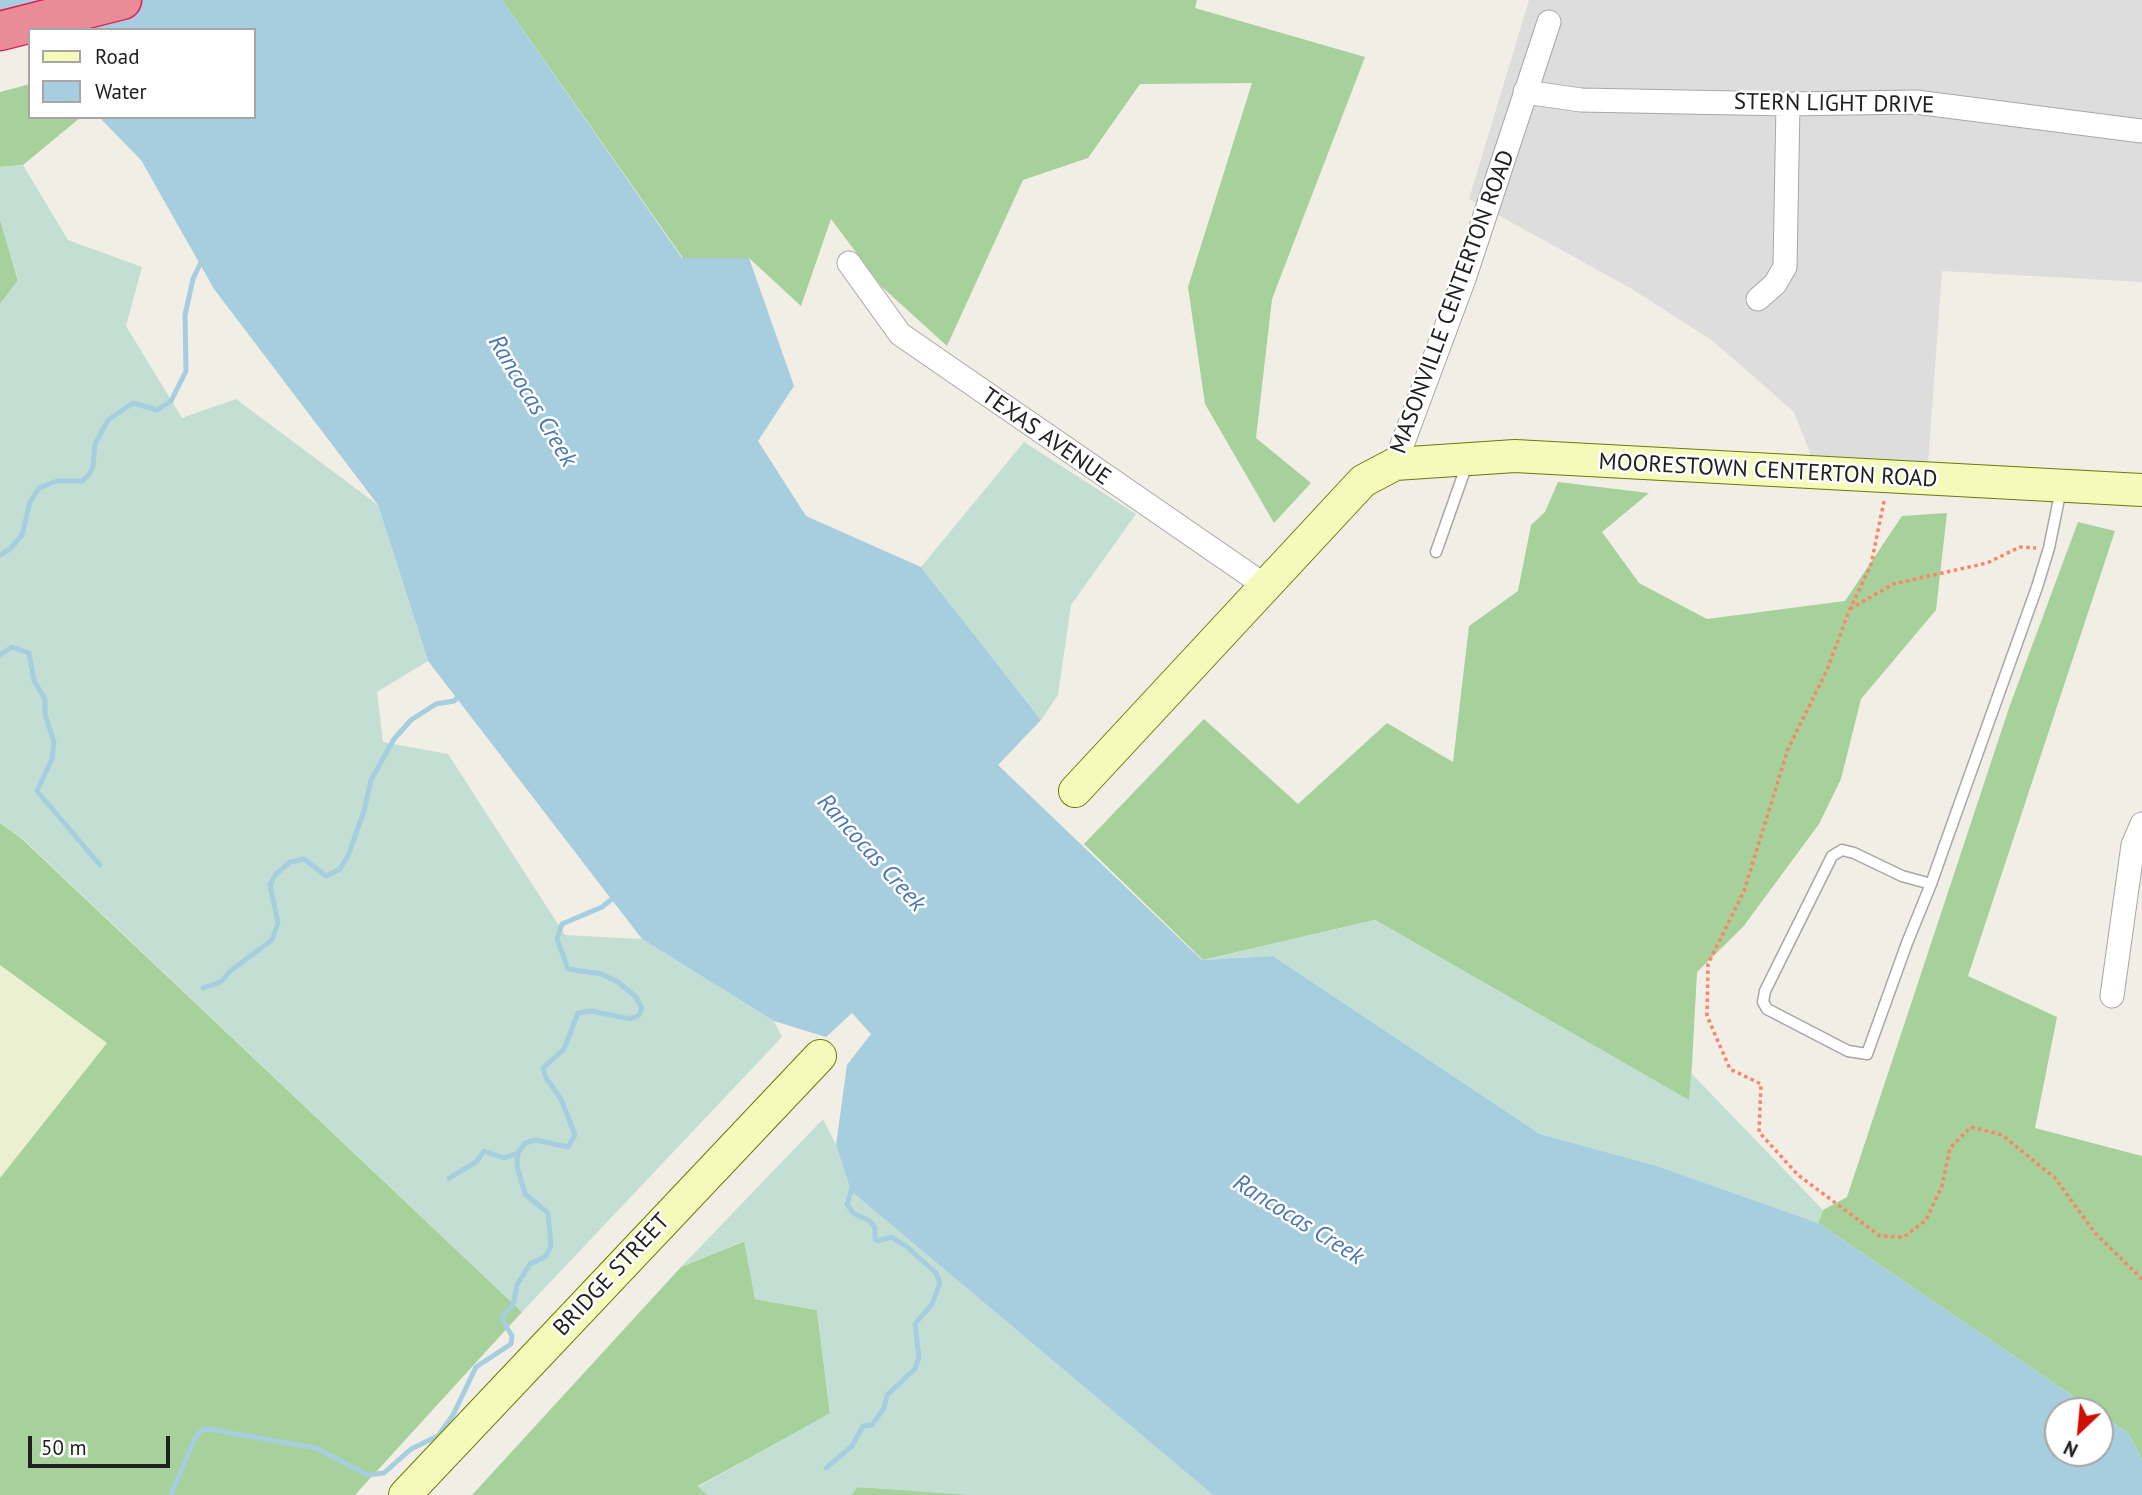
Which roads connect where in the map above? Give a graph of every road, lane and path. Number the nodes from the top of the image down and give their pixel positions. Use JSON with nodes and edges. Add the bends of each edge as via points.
{"nodes":[{"id":1,"x":122,"y":0,"type":"edge"},
{"id":2,"x":1549,"y":22,"type":"dead end"},
{"id":3,"x":0,"y":31,"type":"edge"},
{"id":4,"x":1525,"y":92,"type":"junction"},
{"id":5,"x":1788,"y":104,"type":"junction"},
{"id":6,"x":2142,"y":131,"type":"edge"},
{"id":7,"x":849,"y":263,"type":"dead end"},
{"id":8,"x":1758,"y":299,"type":"dead end"},
{"id":9,"x":1469,"y":458,"type":"junction"},
{"id":10,"x":1395,"y":464,"type":"junction"},
{"id":11,"x":1889,"y":478,"type":"junction"},
{"id":12,"x":2062,"y":486,"type":"junction"},
{"id":13,"x":2142,"y":489,"type":"edge"},
{"id":14,"x":2049,"y":548,"type":"junction"},
{"id":15,"x":1436,"y":552,"type":"dead end"},
{"id":16,"x":1267,"y":587,"type":"junction"},
{"id":17,"x":1849,"y":611,"type":"junction"},
{"id":18,"x":1074,"y":791,"type":"dead end"},
{"id":19,"x":2142,"y":824,"type":"edge"},
{"id":20,"x":1931,"y":884,"type":"junction"},
{"id":21,"x":2112,"y":996,"type":"dead end"},
{"id":22,"x":820,"y":1056,"type":"dead end"},
{"id":23,"x":2142,"y":1279,"type":"edge"},
{"id":24,"x":405,"y":1495,"type":"edge"}],
"edges":[{"from":1,"to":3,"type":"highway"},
{"from":2,"to":4,"type":"street","name":"MASONVILLE CENTERTON ROAD"},
{"from":4,"to":5,"type":"street","name":"STERN LIGHT DRIVE","via":[[1581,100]]},
{"from":4,"to":10,"type":"street","name":"MASONVILLE CENTERTON ROAD","via":[[1464,279]]},
{"from":5,"to":6,"type":"street","name":"STERN LIGHT DRIVE","via":[[1916,102]]},
{"from":5,"to":8,"type":"street","via":[[1786,258],[1775,284]]},
{"from":7,"to":16,"type":"street","name":"TEXAS AVENUE","via":[[900,334]]},
{"from":9,"to":10,"type":"street","name":"MOORESTOWN CENTERTON ROAD"},
{"from":9,"to":11,"type":"street","name":"MOORESTOWN CENTERTON ROAD","via":[[1515,456]]},
{"from":9,"to":15,"type":"lane"},
{"from":10,"to":16,"type":"street","name":"MASONVILLE CENTERTON ROAD","via":[[1363,481]]},
{"from":11,"to":12,"type":"street","name":"MOORESTOWN CENTERTON ROAD"},
{"from":11,"to":17,"type":"path","via":[[1871,565]]},
{"from":12,"to":13,"type":"street","name":"MOORESTOWN CENTERTON ROAD"},
{"from":12,"to":14,"type":"lane"},
{"from":14,"to":17,"type":"path","via":[[2020,547],[1987,563],[1893,584]]},
{"from":14,"to":20,"type":"lane"},
{"from":16,"to":18,"type":"street","name":"MASONVILLE CENTERTON ROAD"},
{"from":17,"to":23,"type":"path","via":[[1827,670],[1788,748],[1744,891],[1708,964],[1707,1016],[1730,1069],[1761,1084],[1759,1132],[1782,1158],[1880,1236],[1904,1237],[1926,1220],[1942,1186],[1950,1148],[1971,1127],[2002,1135],[2055,1178],[2095,1233]]},
{"from":19,"to":21,"type":"street","via":[[2133,845]]},
{"from":20,"to":20,"type":"lane","via":[[1867,1055],[1848,1051],[1767,1009],[1765,991],[1832,856],[1842,850],[1854,853]]},
{"from":22,"to":24,"type":"street","name":"BRIDGE STREET"}]}
